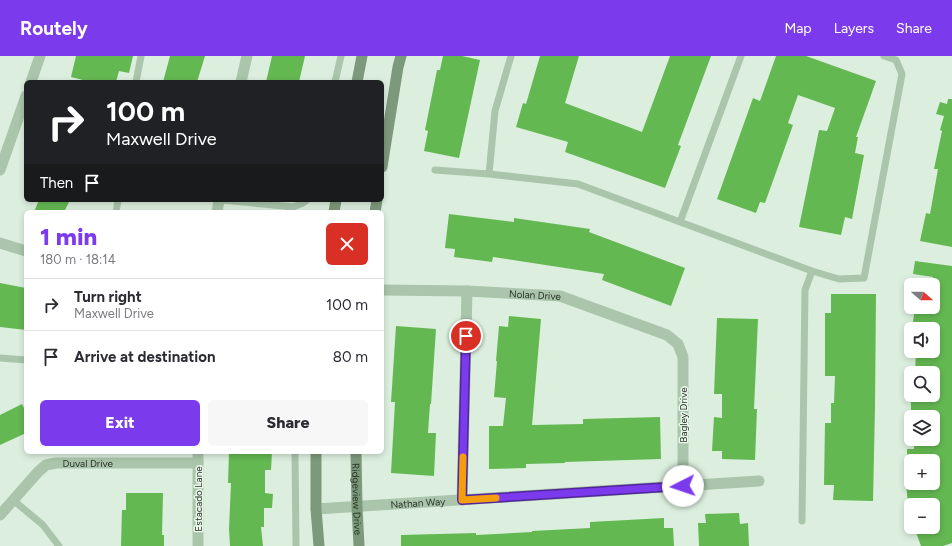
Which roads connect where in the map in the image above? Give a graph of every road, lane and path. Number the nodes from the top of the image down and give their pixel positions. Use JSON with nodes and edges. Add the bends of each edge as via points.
{"nodes":[{"id":1,"x":40,"y":56,"type":"edge"},
{"id":2,"x":141,"y":56,"type":"edge"},
{"id":3,"x":247,"y":56,"type":"edge"},
{"id":4,"x":340,"y":56,"type":"edge"},
{"id":5,"x":362,"y":56,"type":"edge"},
{"id":6,"x":401,"y":56,"type":"edge"},
{"id":7,"x":511,"y":56,"type":"edge"},
{"id":8,"x":741,"y":56,"type":"edge"},
{"id":9,"x":884,"y":56,"type":"edge"},
{"id":10,"x":32,"y":80,"type":"edge"},
{"id":11,"x":136,"y":80,"type":"edge"},
{"id":12,"x":241,"y":80,"type":"edge"},
{"id":13,"x":335,"y":80,"type":"edge"},
{"id":14,"x":357,"y":80,"type":"edge"},
{"id":15,"x":24,"y":102,"type":"edge"},
{"id":16,"x":384,"y":154,"type":"edge"},
{"id":17,"x":0,"y":170,"type":"edge"},
{"id":18,"x":435,"y":170,"type":"dead end"},
{"id":19,"x":489,"y":174,"type":"junction"},
{"id":20,"x":242,"y":202,"type":"edge"},
{"id":21,"x":304,"y":202,"type":"edge"},
{"id":22,"x":680,"y":222,"type":"junction"},
{"id":23,"x":0,"y":243,"type":"edge"},
{"id":24,"x":24,"y":250,"type":"edge"},
{"id":25,"x":812,"y":271,"type":"junction"},
{"id":26,"x":384,"y":290,"type":"edge"},
{"id":27,"x":467,"y":291,"type":"junction"},
{"id":28,"x":678,"y":344,"type":"joint"},
{"id":29,"x":0,"y":358,"type":"edge"},
{"id":30,"x":24,"y":360,"type":"edge"},
{"id":31,"x":296,"y":454,"type":"edge"},
{"id":32,"x":316,"y":454,"type":"edge"},
{"id":33,"x":356,"y":454,"type":"edge"},
{"id":34,"x":198,"y":457,"type":"edge"},
{"id":35,"x":758,"y":481,"type":"dead end"},
{"id":36,"x":683,"y":486,"type":"junction"},
{"id":37,"x":13,"y":500,"type":"junction"},
{"id":38,"x":462,"y":500,"type":"junction"},
{"id":39,"x":357,"y":507,"type":"junction"},
{"id":40,"x":316,"y":509,"type":"junction"},
{"id":41,"x":0,"y":515,"type":"edge"},
{"id":42,"x":802,"y":522,"type":"dead end"},
{"id":43,"x":59,"y":546,"type":"edge"},
{"id":44,"x":198,"y":546,"type":"edge"},
{"id":45,"x":296,"y":546,"type":"edge"},
{"id":46,"x":319,"y":546,"type":"edge"},
{"id":47,"x":359,"y":546,"type":"edge"}],
"edges":[{"from":1,"to":10,"type":"street"},
{"from":2,"to":11,"type":"lane"},
{"from":3,"to":12,"type":"street"},
{"from":4,"to":13,"type":"lane"},
{"from":5,"to":14,"type":"main road"},
{"from":6,"to":16,"type":"main road"},
{"from":7,"to":19,"type":"lane","via":[[496,111]]},
{"from":8,"to":22,"type":"lane"},
{"from":9,"to":25,"type":"lane","via":[[896,60],[902,74],[864,278],[839,279]]},
{"from":15,"to":17,"type":"street"},
{"from":18,"to":19,"type":"lane"},
{"from":19,"to":22,"type":"lane","via":[[578,184]]},
{"from":20,"to":21,"type":"lane","via":[[293,207]]},
{"from":22,"to":25,"type":"lane"},
{"from":23,"to":24,"type":"street"},
{"from":25,"to":42,"type":"lane","via":[[805,290]]},
{"from":26,"to":27,"type":"street","name":"Nolan Drive"},
{"from":27,"to":28,"type":"street","name":"Nolan Drive","via":[[560,296],[667,335]]},
{"from":27,"to":38,"type":"street"},
{"from":28,"to":36,"type":"street","name":"Bagley Drive","via":[[683,357]]},
{"from":29,"to":30,"type":"lane"},
{"from":31,"to":45,"type":"lane"},
{"from":32,"to":40,"type":"main road"},
{"from":33,"to":39,"type":"main road","name":"Ridgeview Drive"},
{"from":34,"to":37,"type":"street","name":"Duval Drive","via":[[46,465]]},
{"from":34,"to":44,"type":"street","name":"Estacado Lane"},
{"from":35,"to":36,"type":"street","name":"Nathan Way"},
{"from":36,"to":38,"type":"street","name":"Nathan Way"},
{"from":37,"to":41,"type":"street","name":"Duval Drive"},
{"from":37,"to":43,"type":"lane","via":[[43,525]]},
{"from":38,"to":39,"type":"street","name":"Nathan Way"},
{"from":39,"to":40,"type":"street","name":"Nathan Way"},
{"from":39,"to":47,"type":"main road","name":"Ridgeview Drive"},
{"from":40,"to":46,"type":"main road"}]}
